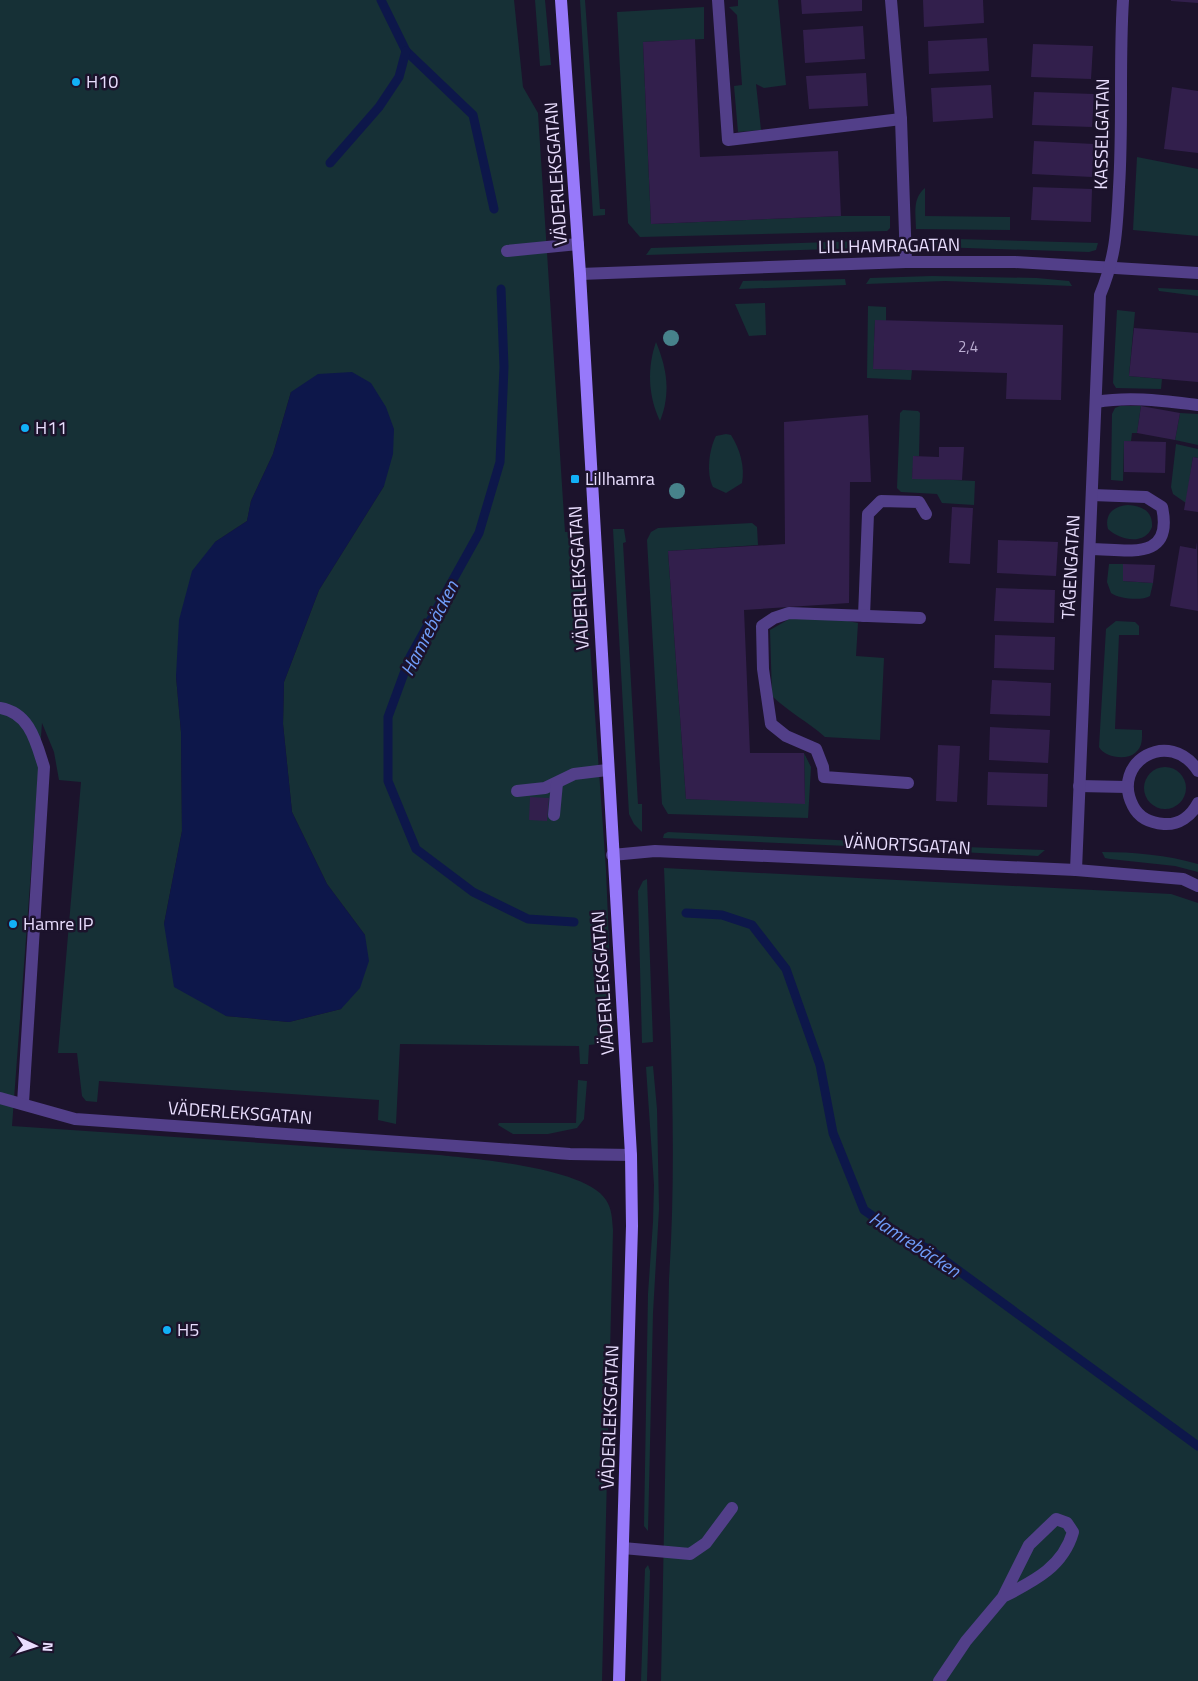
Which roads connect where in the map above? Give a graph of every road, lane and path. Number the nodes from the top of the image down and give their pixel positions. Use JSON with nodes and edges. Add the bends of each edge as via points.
{"nodes":[{"id":1,"x":561,"y":0,"type":"edge"},
{"id":2,"x":718,"y":0,"type":"edge"},
{"id":3,"x":891,"y":0,"type":"edge"},
{"id":4,"x":1123,"y":0,"type":"edge"},
{"id":5,"x":901,"y":119,"type":"junction"},
{"id":6,"x":578,"y":244,"type":"junction"},
{"id":7,"x":507,"y":251,"type":"dead end"},
{"id":8,"x":906,"y":262,"type":"junction"},
{"id":9,"x":1111,"y":269,"type":"junction"},
{"id":10,"x":1198,"y":273,"type":"edge"},
{"id":11,"x":580,"y":274,"type":"junction"},
{"id":12,"x":1096,"y":402,"type":"junction"},
{"id":13,"x":1198,"y":404,"type":"edge"},
{"id":14,"x":1092,"y":495,"type":"junction"},
{"id":15,"x":926,"y":514,"type":"dead end"},
{"id":16,"x":1090,"y":549,"type":"junction"},
{"id":17,"x":864,"y":616,"type":"junction"},
{"id":18,"x":920,"y":618,"type":"dead end"},
{"id":19,"x":0,"y":708,"type":"edge"},
{"id":20,"x":607,"y":770,"type":"junction"},
{"id":21,"x":1198,"y":772,"type":"edge"},
{"id":22,"x":557,"y":783,"type":"junction"},
{"id":23,"x":908,"y":783,"type":"dead end"},
{"id":24,"x":1078,"y":786,"type":"junction"},
{"id":25,"x":1127,"y":787,"type":"junction"},
{"id":26,"x":517,"y":791,"type":"dead end"},
{"id":27,"x":1198,"y":803,"type":"edge"},
{"id":28,"x":554,"y":815,"type":"dead end"},
{"id":29,"x":612,"y":855,"type":"junction"},
{"id":30,"x":1076,"y":870,"type":"junction"},
{"id":31,"x":1198,"y":886,"type":"edge"},
{"id":32,"x":0,"y":1098,"type":"edge"},
{"id":33,"x":23,"y":1103,"type":"junction"},
{"id":34,"x":631,"y":1155,"type":"junction"},
{"id":35,"x":732,"y":1508,"type":"dead end"},
{"id":36,"x":623,"y":1548,"type":"junction"},
{"id":37,"x":1003,"y":1597,"type":"junction"},
{"id":38,"x":619,"y":1681,"type":"edge"},
{"id":39,"x":939,"y":1681,"type":"edge"}],
"edges":[{"from":1,"to":6,"type":"street","name":"VÄDERLEKSGATAN"},
{"from":2,"to":5,"type":"street","via":[[728,140]]},
{"from":3,"to":5,"type":"street"},
{"from":4,"to":9,"type":"street","name":"KASSELGATAN","via":[[1120,53],[1122,138],[1116,240]]},
{"from":5,"to":8,"type":"street"},
{"from":6,"to":7,"type":"street"},
{"from":6,"to":11,"type":"street","name":"VÄDERLEKSGATAN"},
{"from":8,"to":9,"type":"street","name":"LILLHAMRAGATAN","via":[[1015,262]]},
{"from":8,"to":11,"type":"street","name":"LILLHAMRAGATAN"},
{"from":9,"to":10,"type":"street","name":"LILLHAMRAGATAN"},
{"from":9,"to":12,"type":"street","name":"TÅGENGATAN","via":[[1100,295]]},
{"from":11,"to":20,"type":"street","name":"VÄDERLEKSGATAN"},
{"from":12,"to":13,"type":"street","via":[[1138,398]]},
{"from":12,"to":14,"type":"street","name":"TÅGENGATAN"},
{"from":14,"to":16,"type":"street","name":"TÅGENGATAN"},
{"from":14,"to":16,"type":"street","via":[[1146,497],[1162,507],[1164,530],[1160,540],[1146,550]]},
{"from":15,"to":17,"type":"street","via":[[919,502],[880,501],[868,514]]},
{"from":16,"to":24,"type":"street","name":"TÅGENGATAN"},
{"from":17,"to":18,"type":"street"},
{"from":17,"to":23,"type":"street","via":[[789,613],[762,626],[763,669],[771,724],[786,736],[816,749],[824,777]]},
{"from":19,"to":33,"type":"street","via":[[26,721],[44,768]]},
{"from":20,"to":22,"type":"street","via":[[574,774]]},
{"from":20,"to":29,"type":"street","name":"VÄDERLEKSGATAN"},
{"from":21,"to":25,"type":"street","via":[[1181,754],[1169,750],[1156,751],[1136,764]]},
{"from":22,"to":26,"type":"street","via":[[545,788]]},
{"from":22,"to":28,"type":"street"},
{"from":24,"to":25,"type":"street"},
{"from":24,"to":30,"type":"street","name":"TÅGENGATAN"},
{"from":25,"to":27,"type":"street","via":[[1135,810],[1156,824],[1180,822]]},
{"from":29,"to":30,"type":"street","name":"VÄNORTSGATAN","via":[[656,852]]},
{"from":29,"to":34,"type":"street","name":"VÄDERLEKSGATAN"},
{"from":30,"to":31,"type":"street","name":"VÄNORTSGATAN","via":[[1183,879]]},
{"from":32,"to":33,"type":"street","name":"VÄDERLEKSGATAN"},
{"from":33,"to":34,"type":"street","name":"VÄDERLEKSGATAN","via":[[75,1119],[560,1153]]},
{"from":34,"to":36,"type":"street","name":"VÄDERLEKSGATAN"},
{"from":35,"to":36,"type":"street","via":[[706,1543],[690,1554]]},
{"from":36,"to":38,"type":"street","name":"VÄDERLEKSGATAN"},
{"from":37,"to":37,"type":"street","via":[[1029,1545],[1056,1519],[1067,1523],[1074,1532],[1070,1544],[1055,1564],[1039,1578]]},
{"from":37,"to":39,"type":"street","via":[[966,1641]]}]}
